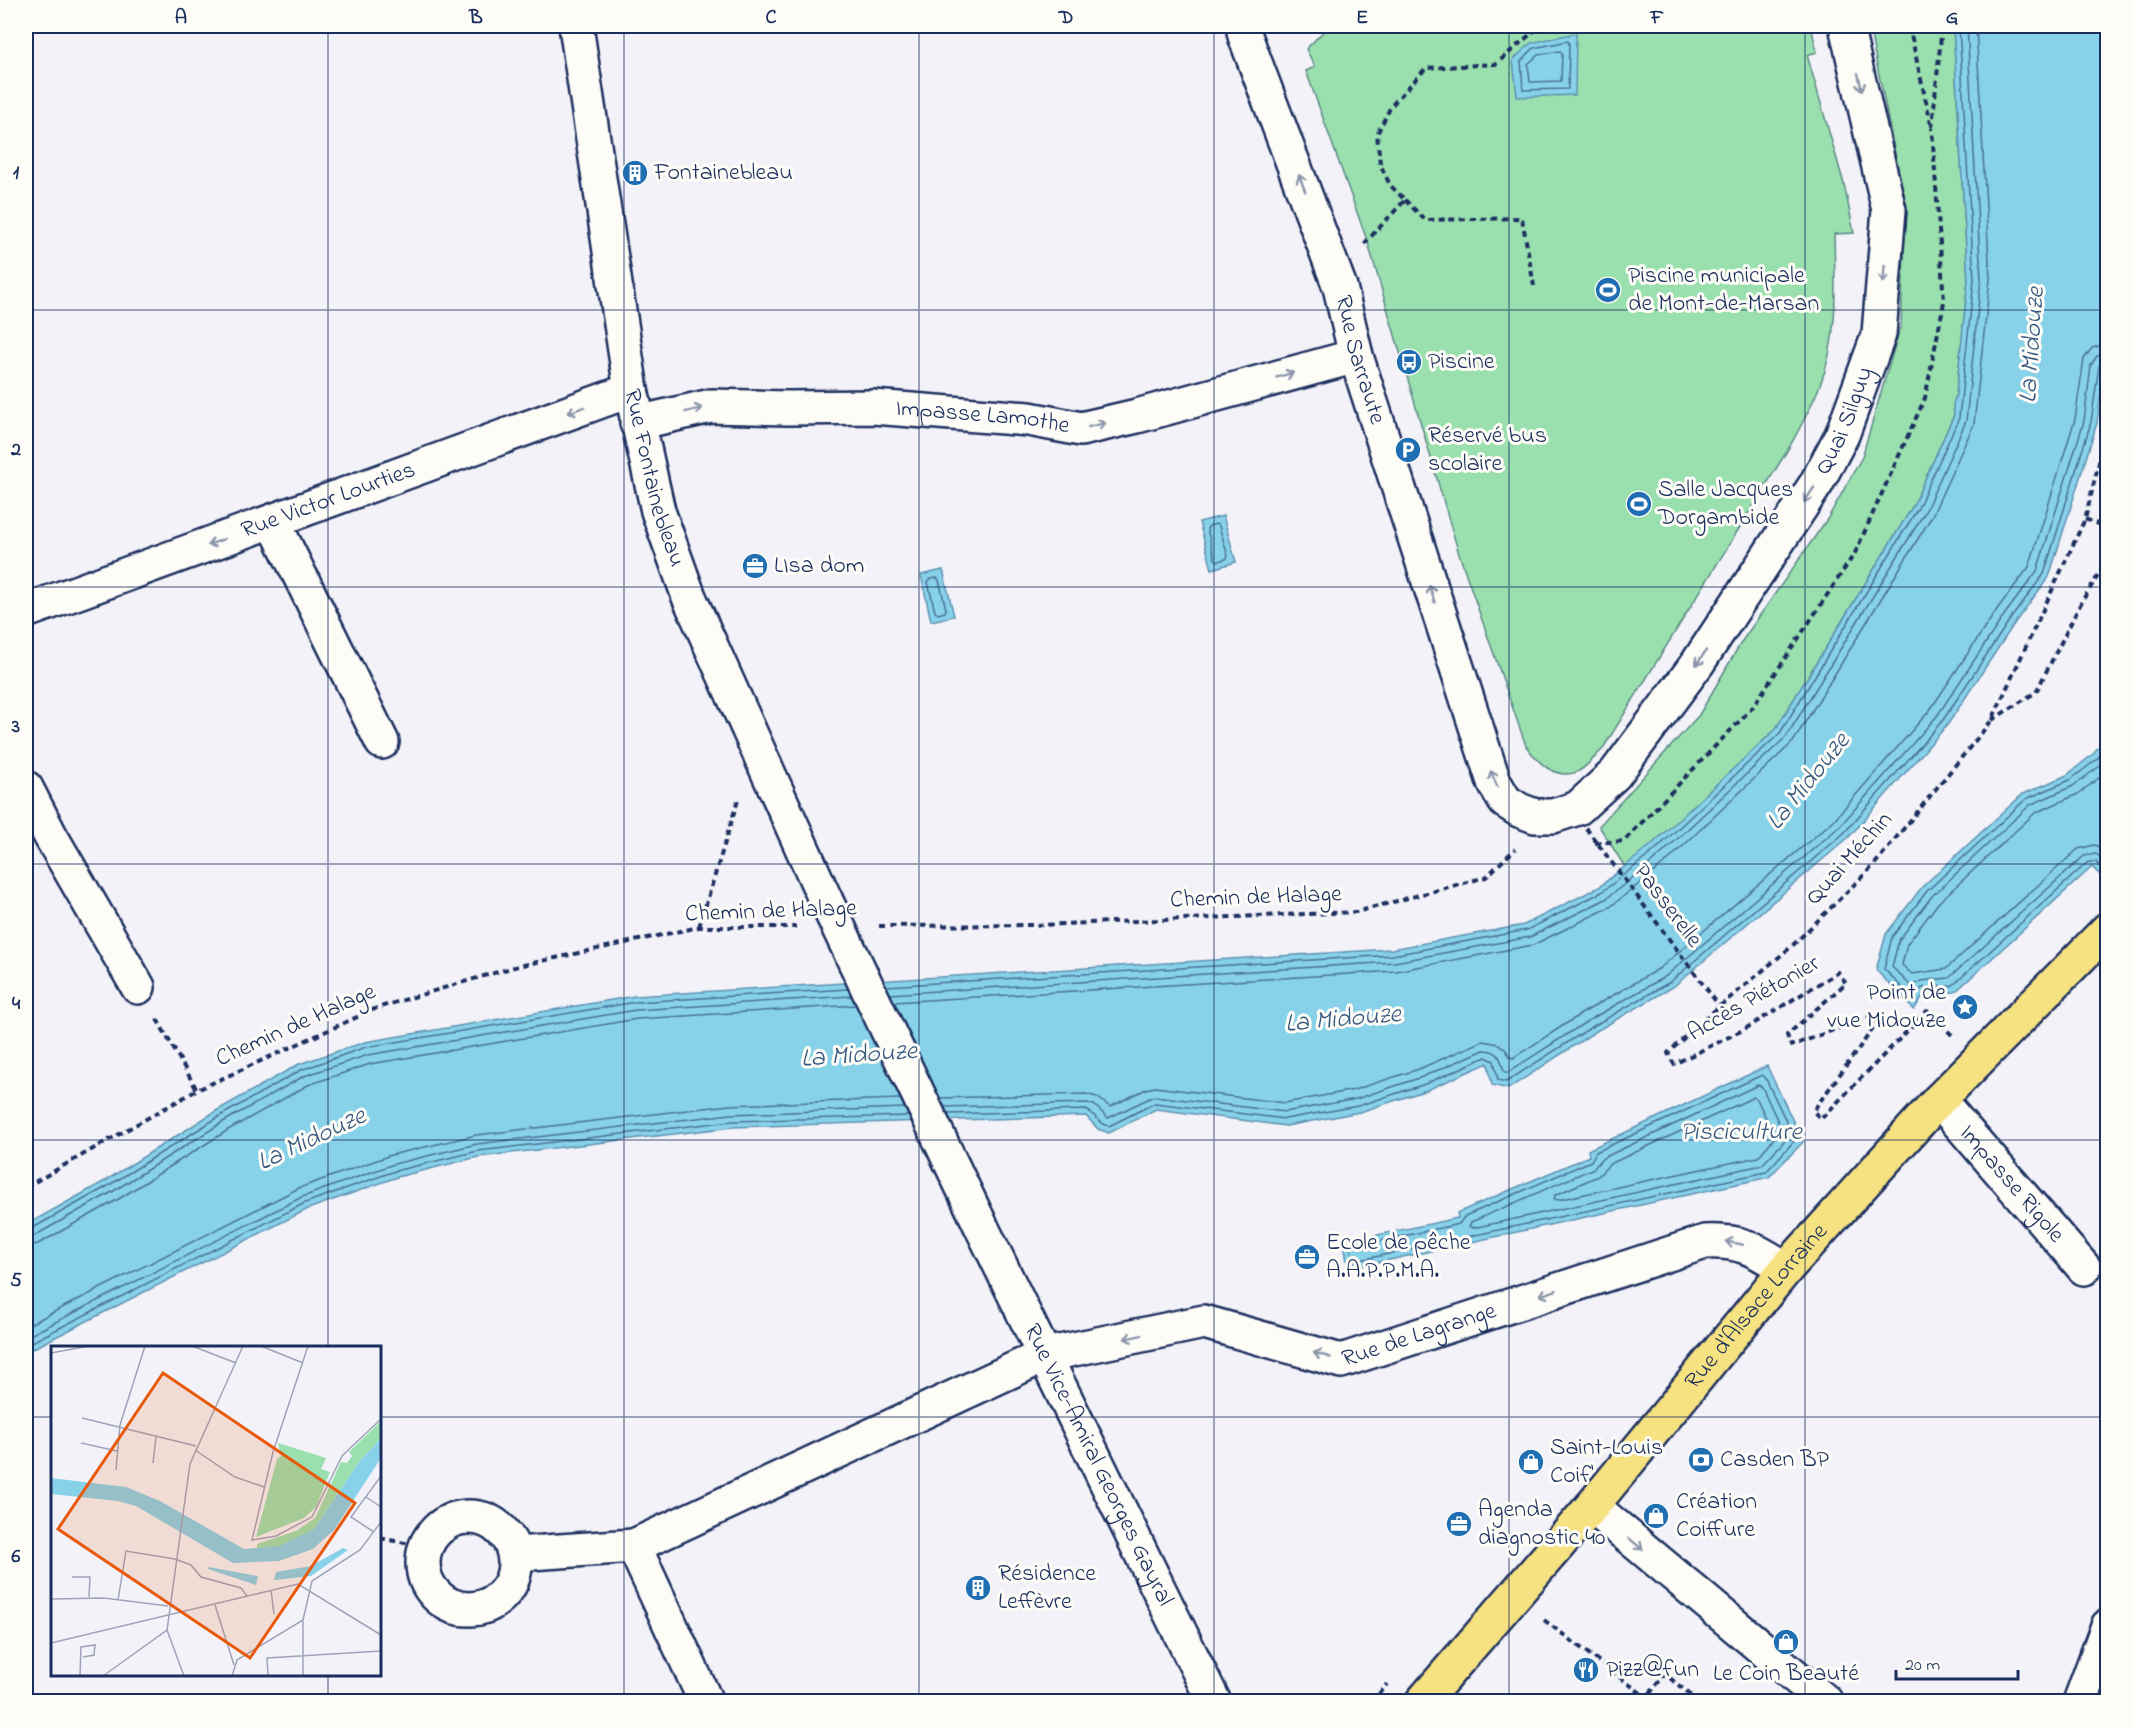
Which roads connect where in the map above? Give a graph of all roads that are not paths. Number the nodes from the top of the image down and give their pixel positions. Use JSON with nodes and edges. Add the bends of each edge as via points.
{"nodes":[{"id":1,"x":576,"y":26,"type":"edge"},
{"id":2,"x":1243,"y":26,"type":"edge"},
{"id":3,"x":1846,"y":26,"type":"edge"},
{"id":4,"x":1356,"y":356,"type":"junction"},
{"id":5,"x":631,"y":390,"type":"junction"},
{"id":6,"x":637,"y":423,"type":"junction"},
{"id":7,"x":273,"y":521,"type":"junction"},
{"id":8,"x":26,"y":611,"type":"edge"},
{"id":9,"x":382,"y":742,"type":"dead end"},
{"id":10,"x":26,"y":788,"type":"edge"},
{"id":11,"x":1535,"y":816,"type":"joint"},
{"id":12,"x":38,"y":840,"type":"edge"},
{"id":13,"x":2104,"y":939,"type":"edge"},
{"id":14,"x":138,"y":987,"type":"road end"},
{"id":15,"x":1939,"y":1100,"type":"junction"},
{"id":16,"x":982,"y":1228,"type":"joint"},
{"id":17,"x":2084,"y":1268,"type":"dead end"},
{"id":18,"x":1786,"y":1269,"type":"junction"},
{"id":19,"x":1045,"y":1355,"type":"junction"},
{"id":20,"x":1592,"y":1506,"type":"junction"},
{"id":21,"x":634,"y":1546,"type":"junction"},
{"id":22,"x":515,"y":1554,"type":"junction"},
{"id":23,"x":2108,"y":1626,"type":"edge"},
{"id":24,"x":706,"y":1701,"type":"edge"},
{"id":25,"x":1214,"y":1701,"type":"edge"},
{"id":26,"x":1422,"y":1701,"type":"edge"},
{"id":27,"x":1826,"y":1701,"type":"edge"},
{"id":28,"x":2080,"y":1701,"type":"edge"}],
"edges":[{"from":1,"to":5,"type":"street","name":"Rue Fontainebleau"},
{"from":4,"to":2,"type":"street","name":"Rue Sarraute","one_way":true,"via":[[1340,287]]},
{"from":3,"to":11,"type":"street","name":"Quai Silguy","one_way":true,"via":[[1889,210],[1880,334],[1842,435],[1816,484],[1697,664],[1615,774],[1578,808],[1553,816]]},
{"from":6,"to":4,"type":"street","name":"Impasse Lamothe","one_way":true,"via":[[711,406],[873,407],[1029,419],[1081,429]]},
{"from":11,"to":4,"type":"street","name":"Rue Sarraute","one_way":true,"via":[[1505,801],[1494,782]]},
{"from":5,"to":6,"type":"street","name":"Rue Fontainebleau"},
{"from":5,"to":7,"type":"street","name":"Rue Victor Lourties","one_way":true},
{"from":6,"to":16,"type":"street","name":"Rue Fontainebleau","bridge":true,"via":[[658,511],[689,597],[826,902]]},
{"from":7,"to":8,"type":"street","name":"Rue Victor Lourties","one_way":true},
{"from":7,"to":9,"type":"street"},
{"from":10,"to":12,"type":"street"},
{"from":12,"to":14,"type":"street"},
{"from":13,"to":15,"type":"main road","name":"Rue d'Alsace Lorraine"},
{"from":15,"to":17,"type":"street","name":"Impasse Rigole"},
{"from":15,"to":18,"type":"main road","name":"Rue d'Alsace Lorraine"},
{"from":16,"to":19,"type":"street","name":"Rue Vice-Amiral Georges Gayral"},
{"from":18,"to":19,"type":"street","name":"Rue de Lagrange","one_way":true,"via":[[1744,1245],[1705,1242],[1341,1361],[1204,1323]]},
{"from":18,"to":20,"type":"main road","name":"Rue d'Alsace Lorraine"},
{"from":19,"to":21,"type":"street","name":"Rue de Lagrange"},
{"from":19,"to":25,"type":"street","name":"Rue Vice-Amiral Georges Gayral"},
{"from":20,"to":26,"type":"main road","name":"Rue d'Alsace Lorraine"},
{"from":20,"to":27,"type":"street","one_way":true},
{"from":21,"to":22,"type":"street"},
{"from":21,"to":24,"type":"street"},
{"from":22,"to":22,"type":"street","via":[[511,1584],[489,1605],[458,1608],[444,1602],[425,1578],[425,1547],[444,1524],[458,1519],[487,1520],[500,1528]]},
{"from":23,"to":28,"type":"street"}]}
